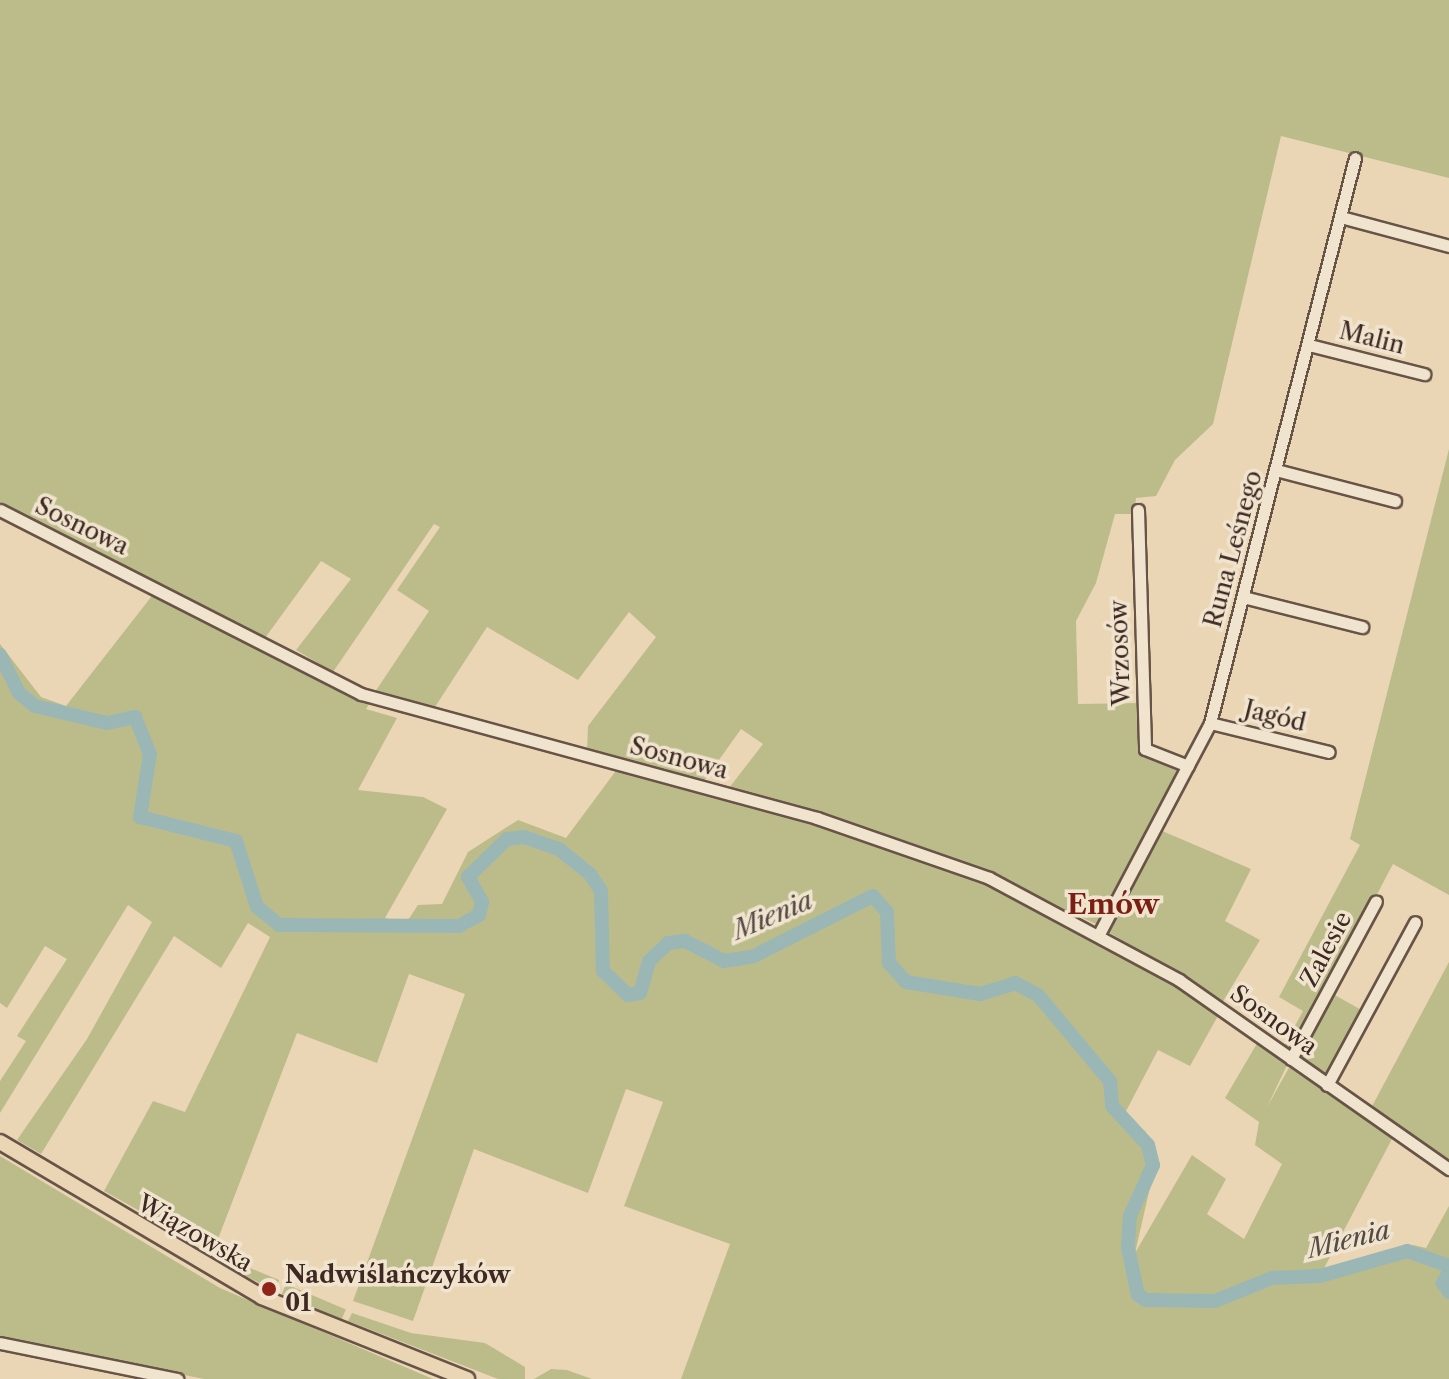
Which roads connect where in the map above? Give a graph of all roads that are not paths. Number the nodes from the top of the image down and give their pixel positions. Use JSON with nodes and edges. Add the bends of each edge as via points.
{"nodes":[{"id":1,"x":1355,"y":158,"type":"dead end"},
{"id":2,"x":1341,"y":217,"type":"junction"},
{"id":3,"x":1449,"y":246,"type":"edge"},
{"id":4,"x":1309,"y":345,"type":"junction"},
{"id":5,"x":1424,"y":374,"type":"dead end"},
{"id":6,"x":1276,"y":470,"type":"junction"},
{"id":7,"x":1395,"y":501,"type":"dead end"},
{"id":8,"x":0,"y":510,"type":"edge"},
{"id":9,"x":1138,"y":510,"type":"dead end"},
{"id":10,"x":1243,"y":597,"type":"junction"},
{"id":11,"x":1362,"y":627,"type":"dead end"},
{"id":12,"x":1210,"y":723,"type":"junction"},
{"id":13,"x":1329,"y":752,"type":"dead end"},
{"id":14,"x":1188,"y":766,"type":"junction"},
{"id":15,"x":1376,"y":901,"type":"dead end"},
{"id":16,"x":1415,"y":922,"type":"dead end"},
{"id":17,"x":1100,"y":932,"type":"junction"},
{"id":18,"x":1291,"y":1059,"type":"junction"},
{"id":19,"x":1327,"y":1085,"type":"junction"},
{"id":20,"x":0,"y":1142,"type":"edge"},
{"id":21,"x":1449,"y":1169,"type":"edge"},
{"id":22,"x":0,"y":1343,"type":"edge"},
{"id":23,"x":447,"y":1376,"type":"edge"},
{"id":24,"x":177,"y":1379,"type":"edge"},
{"id":25,"x":467,"y":1379,"type":"edge"}],
"edges":[{"from":1,"to":2,"type":"street","name":"Runa Leśnego"},
{"from":2,"to":3,"type":"street"},
{"from":2,"to":4,"type":"street","name":"Runa Leśnego"},
{"from":4,"to":5,"type":"street","name":"Malin"},
{"from":4,"to":6,"type":"street","name":"Runa Leśnego"},
{"from":6,"to":7,"type":"street"},
{"from":6,"to":10,"type":"street","name":"Runa Leśnego"},
{"from":8,"to":17,"type":"street","name":"Sosnowa","via":[[361,694],[817,818],[960,866]]},
{"from":9,"to":14,"type":"street","name":"Wrzosów","via":[[1145,749]]},
{"from":10,"to":11,"type":"street"},
{"from":10,"to":12,"type":"street","name":"Runa Leśnego"},
{"from":12,"to":13,"type":"street","name":"Jagód"},
{"from":12,"to":14,"type":"street","name":"Runa Leśnego"},
{"from":14,"to":17,"type":"street","name":"Runa Leśnego"},
{"from":15,"to":18,"type":"street","name":"Zalesie"},
{"from":16,"to":19,"type":"street","name":"Sosnowa"},
{"from":17,"to":18,"type":"street","name":"Sosnowa"},
{"from":18,"to":19,"type":"street","name":"Sosnowa"},
{"from":19,"to":21,"type":"street","name":"Sosnowa"},
{"from":20,"to":23,"type":"main road","name":"Wiązowska","via":[[262,1297]]},
{"from":22,"to":24,"type":"street"},
{"from":23,"to":25,"type":"main road","name":"Wiązowska"}]}
